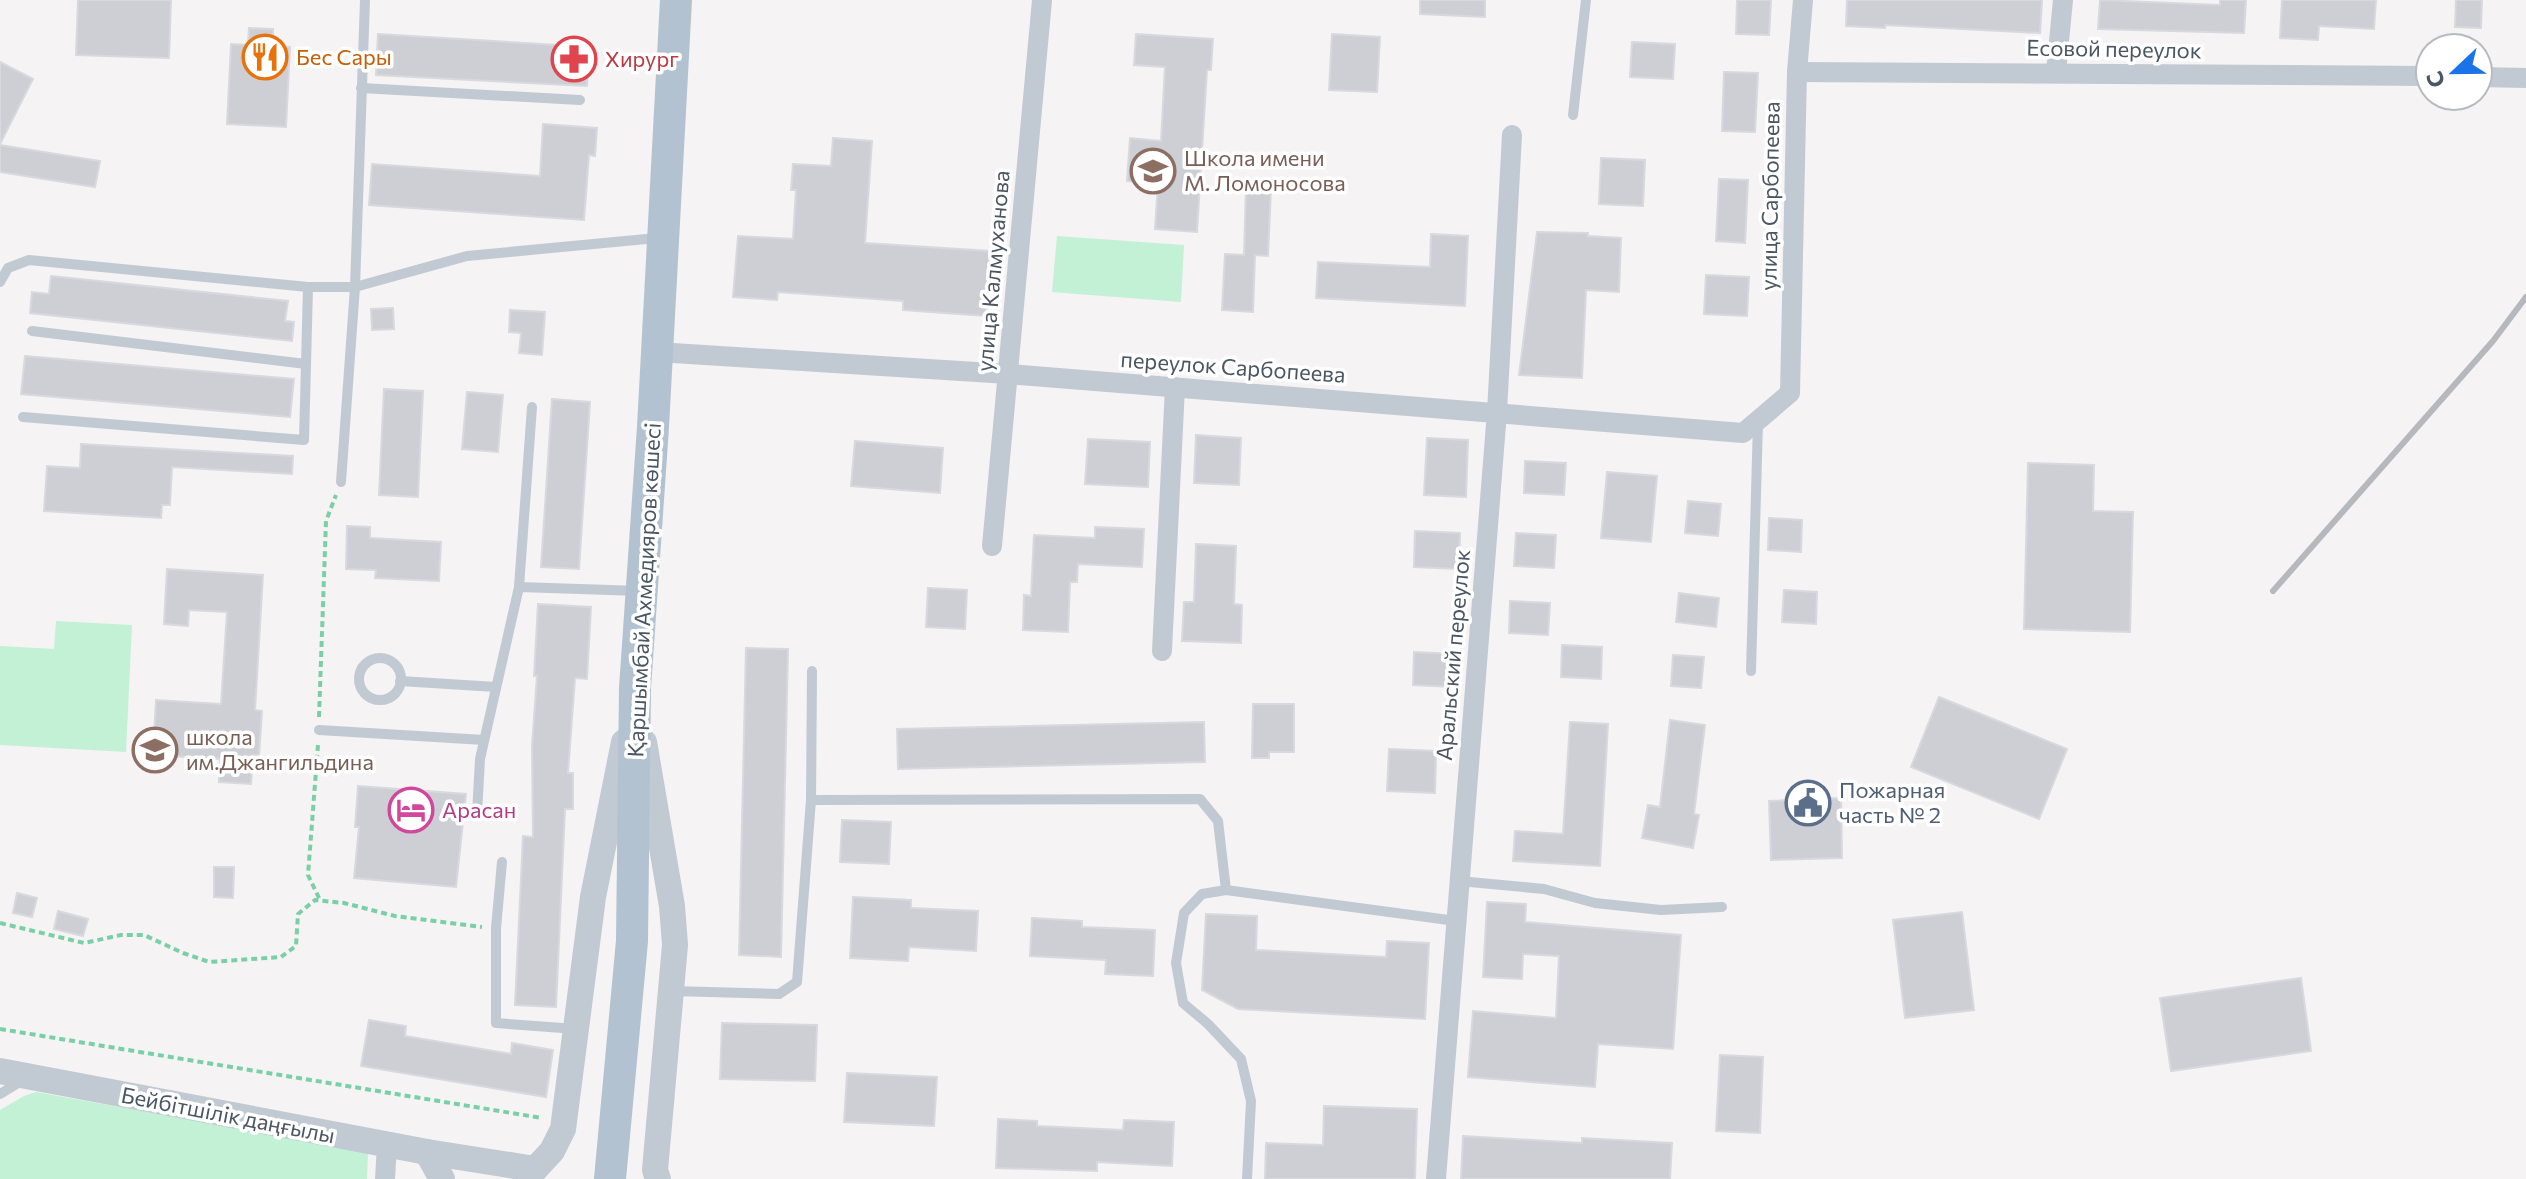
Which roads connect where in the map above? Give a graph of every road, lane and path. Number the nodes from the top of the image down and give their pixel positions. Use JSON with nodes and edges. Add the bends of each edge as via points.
{"nodes":[{"id":1,"x":365,"y":0,"type":"edge"},
{"id":2,"x":663,"y":0,"type":"edge"},
{"id":3,"x":676,"y":0,"type":"edge"},
{"id":4,"x":1042,"y":0,"type":"edge"},
{"id":5,"x":1586,"y":0,"type":"edge"},
{"id":6,"x":1803,"y":0,"type":"edge"},
{"id":7,"x":2063,"y":0,"type":"edge"},
{"id":8,"x":1797,"y":72,"type":"junction"},
{"id":9,"x":2056,"y":72,"type":"junction"},
{"id":10,"x":2414,"y":76,"type":"edge"},
{"id":11,"x":2494,"y":77,"type":"edge"},
{"id":12,"x":2526,"y":78,"type":"edge"},
{"id":13,"x":361,"y":88,"type":"junction"},
{"id":14,"x":580,"y":100,"type":"dead end"},
{"id":15,"x":1573,"y":115,"type":"dead end"},
{"id":16,"x":1512,"y":135,"type":"dead end"},
{"id":17,"x":663,"y":238,"type":"junction"},
{"id":18,"x":0,"y":282,"type":"edge"},
{"id":19,"x":308,"y":287,"type":"junction"},
{"id":20,"x":355,"y":287,"type":"junction"},
{"id":21,"x":32,"y":331,"type":"dead end"},
{"id":22,"x":657,"y":352,"type":"junction"},
{"id":23,"x":306,"y":364,"type":"junction"},
{"id":24,"x":1008,"y":374,"type":"junction"},
{"id":25,"x":1175,"y":387,"type":"junction"},
{"id":26,"x":1790,"y":393,"type":"joint"},
{"id":27,"x":532,"y":407,"type":"dead end"},
{"id":28,"x":1497,"y":412,"type":"junction"},
{"id":29,"x":23,"y":417,"type":"dead end"},
{"id":30,"x":1759,"y":420,"type":"junction"},
{"id":31,"x":341,"y":482,"type":"joint"},
{"id":32,"x":992,"y":546,"type":"dead end"},
{"id":33,"x":519,"y":587,"type":"junction"},
{"id":34,"x":642,"y":591,"type":"junction"},
{"id":35,"x":1162,"y":651,"type":"dead end"},
{"id":36,"x":812,"y":671,"type":"dead end"},
{"id":37,"x":1751,"y":671,"type":"dead end"},
{"id":38,"x":400,"y":681,"type":"junction"},
{"id":39,"x":496,"y":687,"type":"junction"},
{"id":40,"x":635,"y":688,"type":"junction"},
{"id":41,"x":319,"y":730,"type":"junction"},
{"id":42,"x":484,"y":740,"type":"junction"},
{"id":43,"x":811,"y":800,"type":"junction"},
{"id":44,"x":477,"y":814,"type":"dead end"},
{"id":45,"x":502,"y":862,"type":"dead end"},
{"id":46,"x":1459,"y":881,"type":"junction"},
{"id":47,"x":1226,"y":890,"type":"junction"},
{"id":48,"x":320,"y":900,"type":"junction"},
{"id":49,"x":1722,"y":907,"type":"dead end"},
{"id":50,"x":1456,"y":921,"type":"junction"},
{"id":51,"x":0,"y":923,"type":"edge"},
{"id":52,"x":496,"y":928,"type":"junction"},
{"id":53,"x":672,"y":991,"type":"junction"},
{"id":54,"x":0,"y":1029,"type":"edge"},
{"id":55,"x":576,"y":1029,"type":"junction"},
{"id":56,"x":0,"y":1071,"type":"edge"},
{"id":57,"x":28,"y":1076,"type":"junction"},
{"id":58,"x":0,"y":1094,"type":"edge"},
{"id":59,"x":564,"y":1122,"type":"junction"},
{"id":60,"x":387,"y":1145,"type":"junction"},
{"id":61,"x":427,"y":1152,"type":"junction"},
{"id":62,"x":530,"y":1174,"type":"edge"},
{"id":63,"x":385,"y":1179,"type":"edge"},
{"id":64,"x":442,"y":1179,"type":"edge"},
{"id":65,"x":610,"y":1179,"type":"edge"},
{"id":66,"x":658,"y":1179,"type":"edge"},
{"id":67,"x":1247,"y":1179,"type":"edge"},
{"id":68,"x":1436,"y":1179,"type":"edge"}],
"edges":[{"from":1,"to":13,"type":"lane"},
{"from":2,"to":3,"type":"street"},
{"from":3,"to":17,"type":"main road","name":"Қаршымбай Ахмедияров көшесі"},
{"from":4,"to":24,"type":"street","name":"улица Калмуханова"},
{"from":5,"to":15,"type":"lane"},
{"from":6,"to":8,"type":"street","name":"улица Сарбопеева"},
{"from":7,"to":9,"type":"street"},
{"from":8,"to":9,"type":"street","name":"Есовой переулок"},
{"from":8,"to":26,"type":"street","name":"улица Сарбопеева"},
{"from":9,"to":10,"type":"street","name":"Есовой переулок"},
{"from":11,"to":12,"type":"street"},
{"from":13,"to":14,"type":"lane"},
{"from":13,"to":20,"type":"lane"},
{"from":16,"to":28,"type":"street","name":"Аральский переулок"},
{"from":17,"to":20,"type":"lane","via":[[467,256]]},
{"from":17,"to":22,"type":"main road","name":"Қаршымбай Ахмедияров көшесі"},
{"from":18,"to":19,"type":"lane","via":[[8,268],[29,260]]},
{"from":19,"to":20,"type":"lane"},
{"from":19,"to":23,"type":"lane"},
{"from":20,"to":31,"type":"lane"},
{"from":21,"to":23,"type":"lane"},
{"from":22,"to":24,"type":"street","name":"переулок Сарбопеева"},
{"from":22,"to":34,"type":"main road","name":"Қаршымбай Ахмедияров көшесі"},
{"from":23,"to":29,"type":"lane","via":[[304,440]]},
{"from":24,"to":25,"type":"street","name":"переулок Сарбопеева"},
{"from":24,"to":32,"type":"street","name":"улица Калмуханова"},
{"from":25,"to":28,"type":"street","name":"переулок Сарбопеева"},
{"from":25,"to":35,"type":"street"},
{"from":26,"to":30,"type":"street","name":"переулок Сарбопеева"},
{"from":27,"to":33,"type":"lane"},
{"from":28,"to":30,"type":"street","name":"переулок Сарбопеева","via":[[1743,433]]},
{"from":28,"to":46,"type":"street","name":"Аральский переулок"},
{"from":30,"to":37,"type":"lane"},
{"from":31,"to":41,"type":"path","via":[[326,521]]},
{"from":33,"to":34,"type":"lane"},
{"from":33,"to":39,"type":"lane"},
{"from":34,"to":40,"type":"main road","name":"Қаршымбай Ахмедияров көшесі"},
{"from":36,"to":43,"type":"lane"},
{"from":38,"to":38,"type":"lane","via":[[397,667],[386,658],[365,663],[359,676],[365,694],[377,699],[390,697]]},
{"from":38,"to":39,"type":"lane"},
{"from":39,"to":42,"type":"lane"},
{"from":40,"to":53,"type":"street","via":[[672,906]]},
{"from":40,"to":55,"type":"street","via":[[593,897]]},
{"from":40,"to":65,"type":"main road","name":"Қаршымбай Ахмедияров көшесі","via":[[632,941]]},
{"from":41,"to":42,"type":"lane"},
{"from":41,"to":48,"type":"path","via":[[308,875]]},
{"from":42,"to":44,"type":"lane"},
{"from":43,"to":47,"type":"lane","via":[[1200,799],[1218,821]]},
{"from":43,"to":53,"type":"lane","via":[[797,982],[779,994]]},
{"from":45,"to":52,"type":"lane"},
{"from":46,"to":49,"type":"lane","via":[[1544,889],[1595,903],[1661,910]]},
{"from":46,"to":50,"type":"street","name":"Аральский переулок"},
{"from":47,"to":50,"type":"lane"},
{"from":47,"to":67,"type":"lane","via":[[1202,894],[1184,913],[1176,963],[1183,1003],[1241,1059],[1251,1101]]},
{"from":48,"to":51,"type":"path","via":[[298,914],[296,946],[281,957],[209,962],[144,935],[84,943]]},
{"from":48,"to":52,"type":"path","via":[[395,916]]},
{"from":50,"to":68,"type":"street","name":"Аральский переулок"},
{"from":52,"to":55,"type":"lane","via":[[496,1023]]},
{"from":53,"to":66,"type":"street"},
{"from":54,"to":59,"type":"path"},
{"from":55,"to":59,"type":"street"},
{"from":56,"to":57,"type":"street","name":"Бейбітшілік даңғылы"},
{"from":57,"to":58,"type":"lane"},
{"from":57,"to":60,"type":"street","name":"Бейбітшілік даңғылы"},
{"from":59,"to":62,"type":"street","via":[[552,1151]]},
{"from":60,"to":61,"type":"street","name":"Бейбітшілік даңғылы"},
{"from":60,"to":63,"type":"street"},
{"from":61,"to":62,"type":"street","name":"Бейбітшілік даңғылы"},
{"from":61,"to":64,"type":"street"}]}
